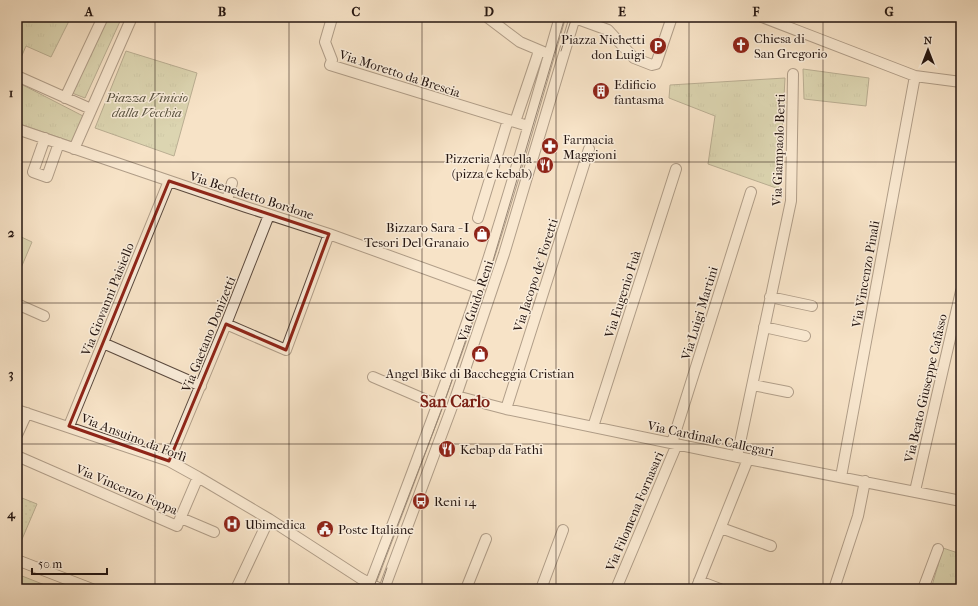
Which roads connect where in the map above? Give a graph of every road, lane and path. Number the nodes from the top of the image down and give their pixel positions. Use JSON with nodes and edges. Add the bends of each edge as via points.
{"nodes":[{"id":1,"x":103,"y":17,"type":"edge"},
{"id":2,"x":132,"y":17,"type":"edge"},
{"id":3,"x":487,"y":17,"type":"edge"},
{"id":4,"x":560,"y":17,"type":"edge"},
{"id":5,"x":575,"y":17,"type":"edge"},
{"id":6,"x":672,"y":17,"type":"edge"},
{"id":7,"x":762,"y":17,"type":"edge"},
{"id":8,"x":332,"y":18,"type":"dead end"},
{"id":9,"x":539,"y":51,"type":"junction"},
{"id":10,"x":549,"y":54,"type":"junction"},
{"id":11,"x":793,"y":74,"type":"dead end"},
{"id":12,"x":17,"y":76,"type":"edge"},
{"id":13,"x":914,"y":76,"type":"junction"},
{"id":14,"x":961,"y":82,"type":"edge"},
{"id":15,"x":65,"y":98,"type":"junction"},
{"id":16,"x":91,"y":109,"type":"junction"},
{"id":17,"x":512,"y":121,"type":"junction"},
{"id":18,"x":528,"y":126,"type":"junction"},
{"id":19,"x":17,"y":129,"type":"edge"},
{"id":20,"x":45,"y":138,"type":"junction"},
{"id":21,"x":59,"y":143,"type":"junction"},
{"id":22,"x":74,"y":149,"type":"junction"},
{"id":23,"x":589,"y":149,"type":"dead end"},
{"id":24,"x":676,"y":169,"type":"dead end"},
{"id":25,"x":169,"y":181,"type":"junction"},
{"id":26,"x":232,"y":183,"type":"dead end"},
{"id":27,"x":751,"y":192,"type":"dead end"},
{"id":28,"x":227,"y":200,"type":"junction"},
{"id":29,"x":269,"y":215,"type":"junction"},
{"id":30,"x":478,"y":218,"type":"dead end"},
{"id":31,"x":329,"y":234,"type":"junction"},
{"id":32,"x":478,"y":288,"type":"junction"},
{"id":33,"x":961,"y":291,"type":"edge"},
{"id":34,"x":770,"y":297,"type":"junction"},
{"id":35,"x":17,"y":304,"type":"edge"},
{"id":36,"x":812,"y":306,"type":"dead end"},
{"id":37,"x":44,"y":316,"type":"dead end"},
{"id":38,"x":226,"y":324,"type":"junction"},
{"id":39,"x":764,"y":327,"type":"junction"},
{"id":40,"x":805,"y":336,"type":"dead end"},
{"id":41,"x":104,"y":343,"type":"junction"},
{"id":42,"x":373,"y":377,"type":"dead end"},
{"id":43,"x":753,"y":385,"type":"junction"},
{"id":44,"x":201,"y":386,"type":"junction"},
{"id":45,"x":788,"y":392,"type":"dead end"},
{"id":46,"x":456,"y":396,"type":"junction"},
{"id":47,"x":438,"y":405,"type":"junction"},
{"id":48,"x":506,"y":409,"type":"junction"},
{"id":49,"x":17,"y":410,"type":"edge"},
{"id":50,"x":28,"y":413,"type":"junction"},
{"id":51,"x":69,"y":426,"type":"junction"},
{"id":52,"x":593,"y":427,"type":"junction"},
{"id":53,"x":17,"y":435,"type":"edge"},
{"id":54,"x":675,"y":443,"type":"junction"},
{"id":55,"x":17,"y":456,"type":"edge"},
{"id":56,"x":737,"y":457,"type":"junction"},
{"id":57,"x":748,"y":459,"type":"junction"},
{"id":58,"x":169,"y":461,"type":"junction"},
{"id":59,"x":198,"y":477,"type":"junction"},
{"id":60,"x":841,"y":477,"type":"junction"},
{"id":61,"x":865,"y":481,"type":"junction"},
{"id":62,"x":915,"y":491,"type":"junction"},
{"id":63,"x":961,"y":501,"type":"edge"},
{"id":64,"x":181,"y":518,"type":"junction"},
{"id":65,"x":269,"y":520,"type":"junction"},
{"id":66,"x":721,"y":528,"type":"junction"},
{"id":67,"x":563,"y":530,"type":"dead end"},
{"id":68,"x":214,"y":532,"type":"dead end"},
{"id":69,"x":486,"y":540,"type":"dead end"},
{"id":70,"x":771,"y":546,"type":"dead end"},
{"id":71,"x":938,"y":549,"type":"dead end"},
{"id":72,"x":17,"y":560,"type":"edge"},
{"id":73,"x":698,"y":585,"type":"edge"},
{"id":74,"x":369,"y":586,"type":"edge"},
{"id":75,"x":92,"y":589,"type":"edge"},
{"id":76,"x":236,"y":589,"type":"edge"},
{"id":77,"x":380,"y":589,"type":"edge"},
{"id":78,"x":384,"y":589,"type":"edge"},
{"id":79,"x":466,"y":589,"type":"edge"},
{"id":80,"x":541,"y":589,"type":"edge"},
{"id":81,"x":616,"y":589,"type":"edge"},
{"id":82,"x":720,"y":589,"type":"edge"},
{"id":83,"x":834,"y":589,"type":"edge"},
{"id":84,"x":923,"y":589,"type":"edge"}],
"edges":[{"from":1,"to":15,"type":"street"},
{"from":2,"to":16,"type":"street"},
{"from":3,"to":9,"type":"street","via":[[520,42]]},
{"from":4,"to":10,"type":"street","name":"Via Guido Reni"},
{"from":5,"to":6,"type":"street","name":"Via Guido Reni","via":[[608,30],[634,58],[654,65]]},
{"from":5,"to":46,"type":"street","name":"Via Guido Reni","via":[[505,252]]},
{"from":7,"to":13,"type":"street"},
{"from":8,"to":17,"type":"street","name":"Via Moretto da Brescia","via":[[325,42],[332,60],[330,65]]},
{"from":9,"to":10,"type":"street"},
{"from":9,"to":17,"type":"street"},
{"from":10,"to":18,"type":"street","name":"Via Guido Reni"},
{"from":11,"to":34,"type":"street","name":"Via Giampaolo Berti","via":[[791,201]]},
{"from":12,"to":15,"type":"street"},
{"from":13,"to":14,"type":"street"},
{"from":13,"to":60,"type":"street","name":"Via Vincenzo Pinali"},
{"from":15,"to":16,"type":"street"},
{"from":16,"to":22,"type":"street"},
{"from":17,"to":18,"type":"street","name":"Via Moretto da Brescia"},
{"from":17,"to":30,"type":"street"},
{"from":18,"to":32,"type":"street","name":"Via Guido Reni"},
{"from":19,"to":20,"type":"street","name":"Via Benedetto Bordone"},
{"from":20,"to":21,"type":"street","name":"Via Benedetto Bordone"},
{"from":20,"to":21,"type":"street","via":[[33,172],[47,177]]},
{"from":21,"to":22,"type":"street","name":"Via Benedetto Bordone"},
{"from":22,"to":25,"type":"street","name":"Via Benedetto Bordone"},
{"from":23,"to":48,"type":"street","name":"Via Jacopo de' Foretti"},
{"from":24,"to":52,"type":"street","name":"Via Eugenio Fuà"},
{"from":25,"to":28,"type":"street","name":"Via Benedetto Bordone"},
{"from":25,"to":41,"type":"street","name":"Via Giovanni Paisiello"},
{"from":26,"to":28,"type":"street"},
{"from":27,"to":54,"type":"street","name":"Via Luigi Martini"},
{"from":28,"to":29,"type":"street","name":"Via Benedetto Bordone"},
{"from":29,"to":31,"type":"street","name":"Via Benedetto Bordone"},
{"from":29,"to":38,"type":"street","name":"Via Gaetano Donizetti"},
{"from":31,"to":32,"type":"street","name":"Via Benedetto Bordone"},
{"from":31,"to":38,"type":"street","via":[[286,350]]},
{"from":32,"to":47,"type":"street","name":"Via Guido Reni"},
{"from":33,"to":62,"type":"street","name":"Via Beato Giuseppe Cafasso"},
{"from":34,"to":36,"type":"street"},
{"from":34,"to":39,"type":"street","name":"Via Giampaolo Berti"},
{"from":35,"to":37,"type":"street"},
{"from":38,"to":44,"type":"street","name":"Via Gaetano Donizetti"},
{"from":39,"to":40,"type":"street"},
{"from":39,"to":43,"type":"street","name":"Via Giampaolo Berti"},
{"from":41,"to":44,"type":"street"},
{"from":41,"to":51,"type":"street","name":"Via Giovanni Paisiello"},
{"from":42,"to":47,"type":"street"},
{"from":43,"to":45,"type":"street"},
{"from":43,"to":56,"type":"street","name":"Via Giampaolo Berti"},
{"from":44,"to":58,"type":"street","name":"Via Gaetano Donizetti"},
{"from":46,"to":48,"type":"street","name":"Via Cardinale Callegari"},
{"from":46,"to":78,"type":"street","name":"Via Guido Reni"},
{"from":47,"to":74,"type":"street","name":"Via Guido Reni"},
{"from":48,"to":52,"type":"street","name":"Via Cardinale Callegari"},
{"from":49,"to":50,"type":"street","name":"Via Ansuino da Forlì"},
{"from":50,"to":51,"type":"street","name":"Via Ansuino da Forlì"},
{"from":50,"to":53,"type":"street"},
{"from":51,"to":58,"type":"street","name":"Via Ansuino da Forlì"},
{"from":52,"to":54,"type":"street","name":"Via Cardinale Callegari"},
{"from":54,"to":56,"type":"street","name":"Via Cardinale Callegari"},
{"from":54,"to":81,"type":"street","name":"Via Filomena Fornasari"},
{"from":55,"to":64,"type":"street","name":"Via Vincenzo Foppa","via":[[177,526]]},
{"from":56,"to":57,"type":"street","name":"Via Cardinale Callegari"},
{"from":57,"to":60,"type":"street","name":"Via Cardinale Callegari"},
{"from":57,"to":66,"type":"street"},
{"from":58,"to":59,"type":"street","name":"Via Ansuino da Forlì"},
{"from":59,"to":64,"type":"street","name":"Via Vincenzo Foppa"},
{"from":59,"to":65,"type":"street","name":"Via Ansuino da Forlì"},
{"from":60,"to":61,"type":"street","name":"Via Cardinale Callegari"},
{"from":61,"to":62,"type":"street","name":"Via Cardinale Callegari"},
{"from":61,"to":83,"type":"street","via":[[858,516]]},
{"from":62,"to":63,"type":"street","name":"Via Cardinale Callegari"},
{"from":64,"to":68,"type":"street"},
{"from":65,"to":74,"type":"street","name":"Via Ansuino da Forlì"},
{"from":65,"to":76,"type":"street"},
{"from":66,"to":70,"type":"street"},
{"from":66,"to":73,"type":"street"},
{"from":67,"to":80,"type":"street"},
{"from":69,"to":79,"type":"street"},
{"from":71,"to":84,"type":"street"},
{"from":72,"to":75,"type":"street"},
{"from":73,"to":82,"type":"street"},
{"from":74,"to":77,"type":"street","name":"Via Ansuino da Forlì"}]}
